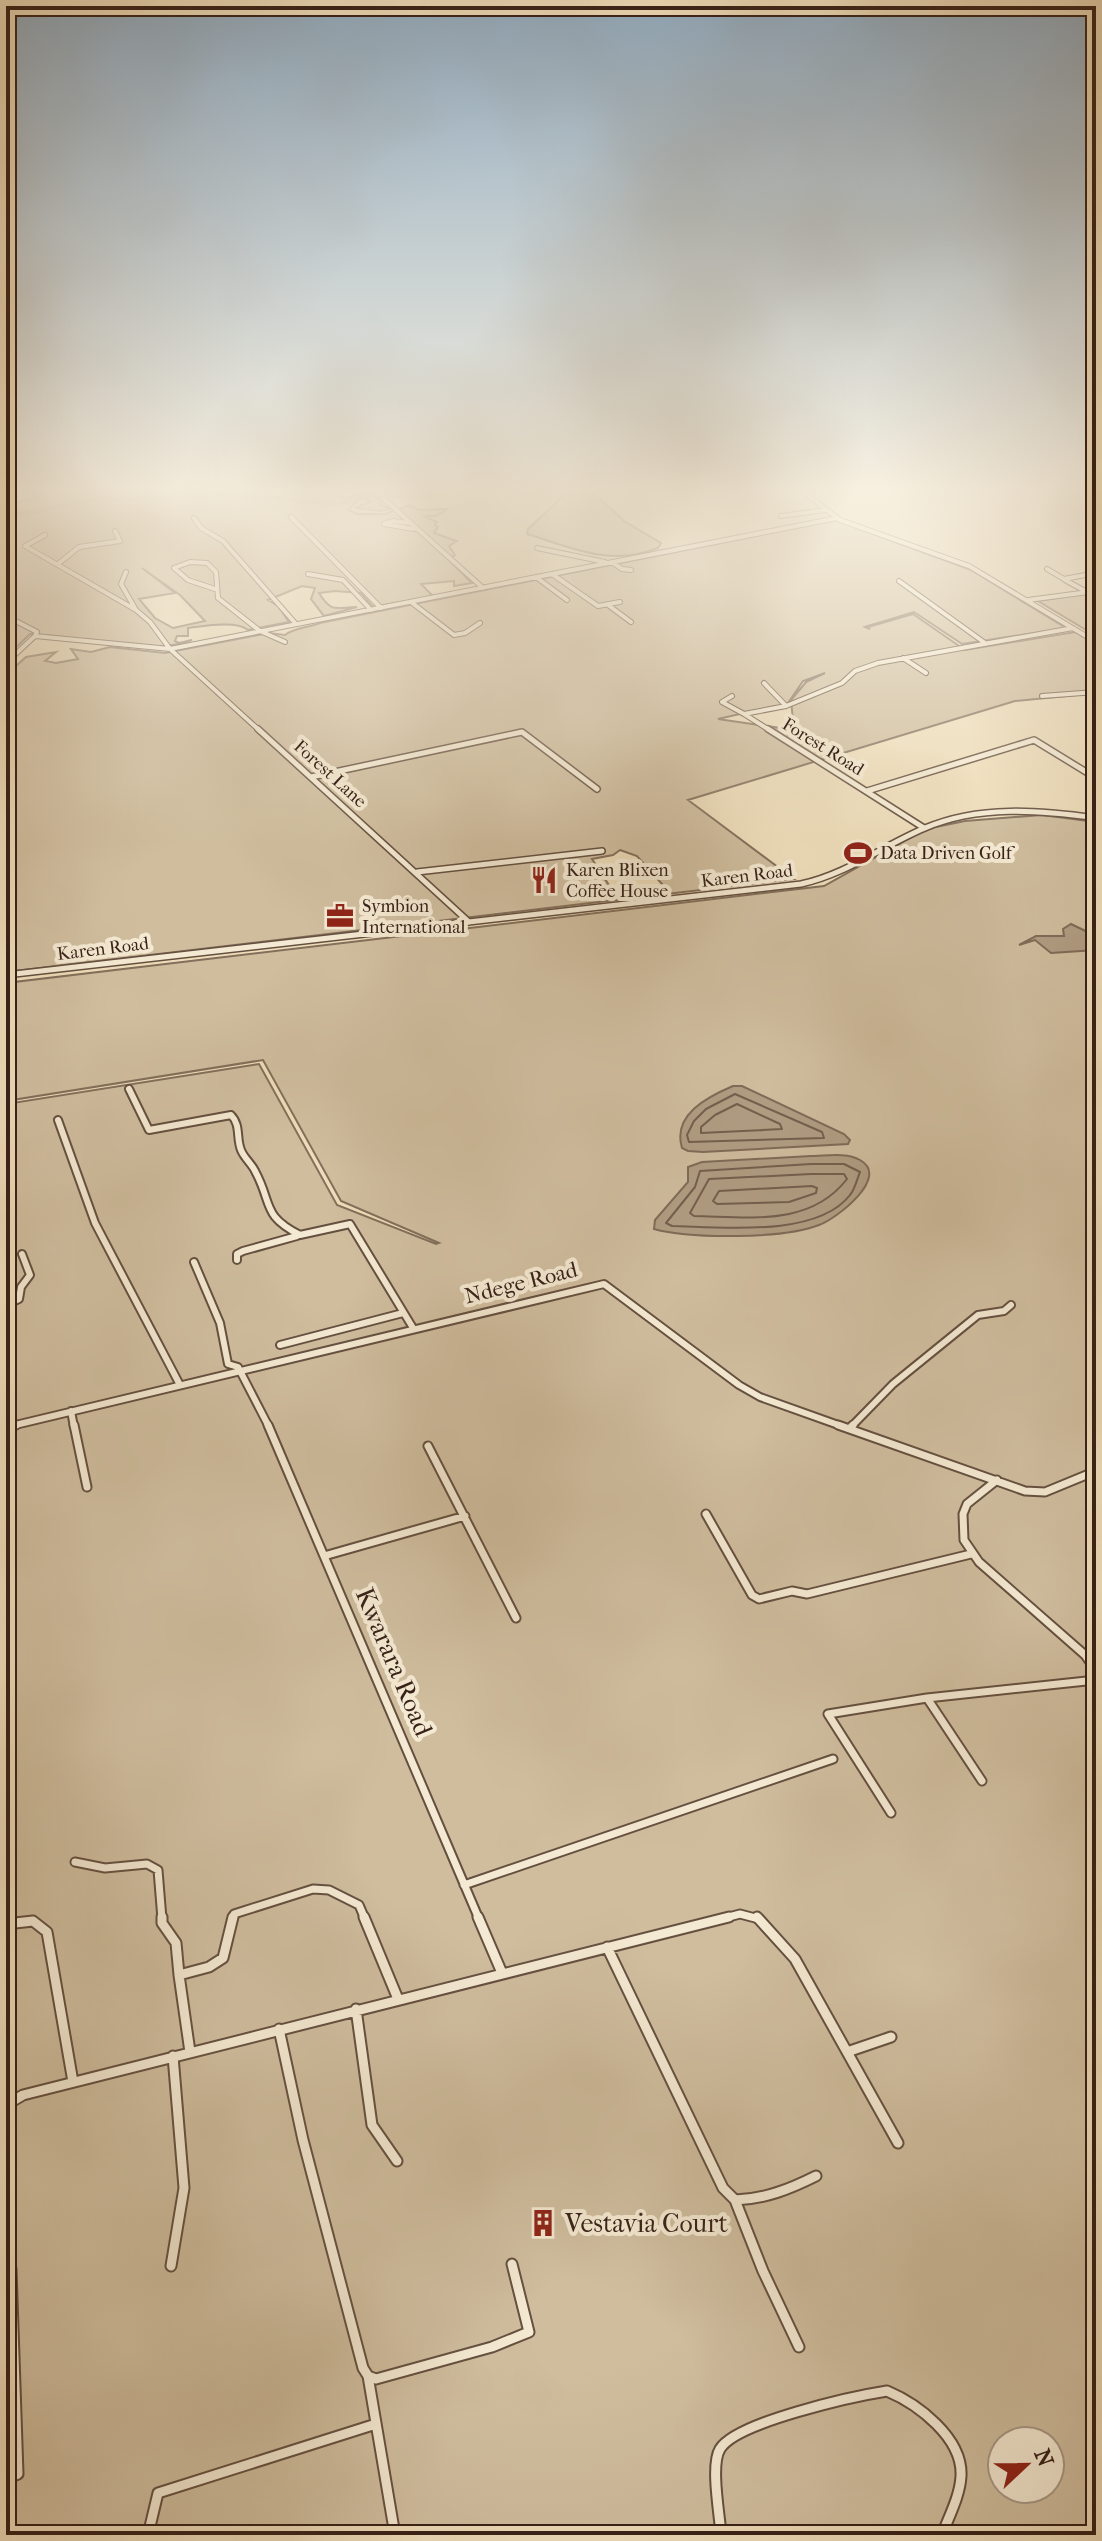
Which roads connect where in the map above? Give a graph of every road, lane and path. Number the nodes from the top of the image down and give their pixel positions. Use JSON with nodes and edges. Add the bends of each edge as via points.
{"nodes":[{"id":1,"x":130,"y":607,"type":"edge"},
{"id":2,"x":134,"y":607,"type":"edge"},
{"id":3,"x":229,"y":607,"type":"edge"},
{"id":4,"x":281,"y":607,"type":"edge"},
{"id":5,"x":368,"y":607,"type":"edge"},
{"id":6,"x":388,"y":607,"type":"edge"},
{"id":7,"x":417,"y":607,"type":"edge"},
{"id":8,"x":609,"y":607,"type":"edge"},
{"id":9,"x":934,"y":607,"type":"edge"},
{"id":10,"x":1036,"y":607,"type":"edge"},
{"id":11,"x":381,"y":608,"type":"joint"},
{"id":12,"x":136,"y":610,"type":"junction"},
{"id":13,"x":371,"y":610,"type":"junction"},
{"id":14,"x":6,"y":616,"type":"edge"},
{"id":15,"x":631,"y":622,"type":"dead end"},
{"id":16,"x":480,"y":623,"type":"dead end"},
{"id":17,"x":296,"y":624,"type":"junction"},
{"id":18,"x":1073,"y":628,"type":"junction"},
{"id":19,"x":260,"y":631,"type":"junction"},
{"id":20,"x":35,"y":636,"type":"junction"},
{"id":21,"x":285,"y":642,"type":"dead end"},
{"id":22,"x":1096,"y":642,"type":"edge"},
{"id":23,"x":985,"y":643,"type":"junction"},
{"id":24,"x":170,"y":649,"type":"junction"},
{"id":25,"x":903,"y":658,"type":"junction"},
{"id":26,"x":6,"y":662,"type":"edge"},
{"id":27,"x":926,"y":673,"type":"dead end"},
{"id":28,"x":764,"y":683,"type":"dead end"},
{"id":29,"x":1096,"y":692,"type":"edge"},
{"id":30,"x":732,"y":696,"type":"dead end"},
{"id":31,"x":1042,"y":696,"type":"dead end"},
{"id":32,"x":786,"y":706,"type":"junction"},
{"id":33,"x":744,"y":714,"type":"junction"},
{"id":34,"x":311,"y":777,"type":"junction"},
{"id":35,"x":1096,"y":778,"type":"edge"},
{"id":36,"x":597,"y":789,"type":"dead end"},
{"id":37,"x":867,"y":791,"type":"junction"},
{"id":38,"x":1096,"y":818,"type":"edge"},
{"id":39,"x":924,"y":828,"type":"junction"},
{"id":40,"x":602,"y":851,"type":"dead end"},
{"id":41,"x":417,"y":872,"type":"junction"},
{"id":42,"x":469,"y":922,"type":"junction"},
{"id":43,"x":6,"y":975,"type":"edge"},
{"id":44,"x":129,"y":1089,"type":"dead end"},
{"id":45,"x":58,"y":1120,"type":"dead end"},
{"id":46,"x":300,"y":1235,"type":"junction"},
{"id":47,"x":22,"y":1254,"type":"dead end"},
{"id":48,"x":237,"y":1260,"type":"dead end"},
{"id":49,"x":194,"y":1262,"type":"dead end"},
{"id":50,"x":6,"y":1305,"type":"edge"},
{"id":51,"x":1011,"y":1305,"type":"dead end"},
{"id":52,"x":403,"y":1313,"type":"junction"},
{"id":53,"x":413,"y":1328,"type":"junction"},
{"id":54,"x":280,"y":1345,"type":"dead end"},
{"id":55,"x":239,"y":1371,"type":"junction"},
{"id":56,"x":180,"y":1385,"type":"junction"},
{"id":57,"x":71,"y":1411,"type":"junction"},
{"id":58,"x":6,"y":1427,"type":"edge"},
{"id":59,"x":850,"y":1428,"type":"junction"},
{"id":60,"x":428,"y":1446,"type":"dead end"},
{"id":61,"x":1096,"y":1471,"type":"edge"},
{"id":62,"x":997,"y":1480,"type":"junction"},
{"id":63,"x":87,"y":1487,"type":"dead end"},
{"id":64,"x":706,"y":1514,"type":"dead end"},
{"id":65,"x":465,"y":1516,"type":"junction"},
{"id":66,"x":971,"y":1554,"type":"junction"},
{"id":67,"x":324,"y":1556,"type":"junction"},
{"id":68,"x":516,"y":1618,"type":"dead end"},
{"id":69,"x":1096,"y":1671,"type":"edge"},
{"id":70,"x":1096,"y":1680,"type":"edge"},
{"id":71,"x":927,"y":1698,"type":"junction"},
{"id":72,"x":833,"y":1759,"type":"dead end"},
{"id":73,"x":982,"y":1781,"type":"dead end"},
{"id":74,"x":891,"y":1813,"type":"dead end"},
{"id":75,"x":75,"y":1862,"type":"dead end"},
{"id":76,"x":464,"y":1885,"type":"junction"},
{"id":77,"x":6,"y":1924,"type":"edge"},
{"id":78,"x":607,"y":1947,"type":"junction"},
{"id":79,"x":502,"y":1973,"type":"junction"},
{"id":80,"x":179,"y":1975,"type":"junction"},
{"id":81,"x":398,"y":1999,"type":"junction"},
{"id":82,"x":356,"y":2009,"type":"junction"},
{"id":83,"x":279,"y":2029,"type":"junction"},
{"id":84,"x":891,"y":2037,"type":"dead end"},
{"id":85,"x":190,"y":2052,"type":"junction"},
{"id":86,"x":847,"y":2052,"type":"junction"},
{"id":87,"x":173,"y":2056,"type":"junction"},
{"id":88,"x":73,"y":2082,"type":"junction"},
{"id":89,"x":11,"y":2096,"type":"edge"},
{"id":90,"x":6,"y":2105,"type":"edge"},
{"id":91,"x":898,"y":2143,"type":"dead end"},
{"id":92,"x":397,"y":2161,"type":"dead end"},
{"id":93,"x":816,"y":2176,"type":"dead end"},
{"id":94,"x":735,"y":2200,"type":"junction"},
{"id":95,"x":6,"y":2258,"type":"edge"},
{"id":96,"x":512,"y":2264,"type":"dead end"},
{"id":97,"x":171,"y":2266,"type":"dead end"},
{"id":98,"x":799,"y":2347,"type":"dead end"},
{"id":99,"x":368,"y":2376,"type":"junction"},
{"id":100,"x":376,"y":2424,"type":"junction"},
{"id":101,"x":6,"y":2479,"type":"edge"},
{"id":102,"x":148,"y":2535,"type":"edge"},
{"id":103,"x":395,"y":2535,"type":"edge"},
{"id":104,"x":721,"y":2535,"type":"edge"},
{"id":105,"x":942,"y":2535,"type":"edge"}],
"edges":[{"from":1,"to":12,"type":"street"},
{"from":2,"to":12,"type":"street"},
{"from":3,"to":19,"type":"street"},
{"from":4,"to":17,"type":"street"},
{"from":5,"to":13,"type":"street"},
{"from":6,"to":11,"type":"street"},
{"from":7,"to":16,"type":"street","via":[[454,635]]},
{"from":8,"to":15,"type":"street"},
{"from":9,"to":23,"type":"street"},
{"from":10,"to":18,"type":"street"},
{"from":11,"to":13,"type":"street"},
{"from":12,"to":24,"type":"street","name":"Forest Lane"},
{"from":13,"to":17,"type":"street"},
{"from":14,"to":20,"type":"street","via":[[37,632]]},
{"from":17,"to":19,"type":"street"},
{"from":18,"to":22,"type":"street"},
{"from":18,"to":23,"type":"street","name":"Forest Road"},
{"from":19,"to":21,"type":"street"},
{"from":19,"to":24,"type":"street"},
{"from":20,"to":24,"type":"street"},
{"from":20,"to":26,"type":"street"},
{"from":23,"to":25,"type":"street","name":"Forest Road"},
{"from":24,"to":34,"type":"street","name":"Forest Lane"},
{"from":25,"to":27,"type":"street"},
{"from":25,"to":32,"type":"street","name":"Forest Road","via":[[861,667],[842,683]]},
{"from":28,"to":32,"type":"street"},
{"from":29,"to":31,"type":"street"},
{"from":30,"to":33,"type":"street","via":[[722,702]]},
{"from":32,"to":33,"type":"street","name":"Forest Road"},
{"from":33,"to":37,"type":"street","name":"Forest Road"},
{"from":34,"to":36,"type":"street","via":[[522,732]]},
{"from":34,"to":41,"type":"street","name":"Forest Lane"},
{"from":35,"to":37,"type":"street","via":[[1034,740]]},
{"from":37,"to":39,"type":"street","name":"Forest Road"},
{"from":38,"to":39,"type":"street","name":"Karen Road","via":[[997,812]]},
{"from":39,"to":42,"type":"street","name":"Karen Road","via":[[810,883]]},
{"from":40,"to":41,"type":"street"},
{"from":41,"to":42,"type":"street","name":"Forest Lane"},
{"from":42,"to":43,"type":"street","name":"Karen Road"},
{"from":44,"to":46,"type":"street","via":[[149,1130],[231,1115],[268,1208],[285,1230]]},
{"from":45,"to":56,"type":"street","via":[[68,1158],[106,1246]]},
{"from":46,"to":48,"type":"street","via":[[243,1251]]},
{"from":46,"to":52,"type":"street","via":[[351,1225]]},
{"from":47,"to":50,"type":"street","via":[[30,1275],[19,1299]]},
{"from":49,"to":55,"type":"street","name":"Kwarara Road","via":[[220,1323],[228,1364]]},
{"from":51,"to":59,"type":"street","via":[[978,1315],[893,1384]]},
{"from":52,"to":53,"type":"street"},
{"from":52,"to":54,"type":"street"},
{"from":53,"to":55,"type":"street","name":"Ndege Road"},
{"from":53,"to":59,"type":"street","name":"Ndege Road","via":[[604,1284],[747,1390]]},
{"from":55,"to":56,"type":"street","name":"Ndege Road"},
{"from":55,"to":67,"type":"street","name":"Kwarara Road","via":[[277,1443]]},
{"from":56,"to":57,"type":"street","name":"Ndege Road"},
{"from":57,"to":58,"type":"street","name":"Ndege Road"},
{"from":57,"to":63,"type":"street"},
{"from":59,"to":62,"type":"street","name":"Ndege Road"},
{"from":60,"to":65,"type":"street"},
{"from":61,"to":62,"type":"street","name":"Ndege Road","via":[[1039,1493]]},
{"from":62,"to":66,"type":"street","via":[[967,1504],[963,1514],[964,1540]]},
{"from":64,"to":66,"type":"street","via":[[759,1599],[792,1591],[807,1594]]},
{"from":65,"to":67,"type":"street"},
{"from":65,"to":68,"type":"street"},
{"from":66,"to":69,"type":"street","via":[[1085,1655]]},
{"from":67,"to":76,"type":"street","name":"Kwarara Road"},
{"from":70,"to":71,"type":"street"},
{"from":71,"to":73,"type":"street"},
{"from":71,"to":74,"type":"street","via":[[828,1714]]},
{"from":72,"to":76,"type":"street"},
{"from":75,"to":80,"type":"street","via":[[105,1868],[147,1864],[158,1870],[162,1923],[179,1951]]},
{"from":76,"to":79,"type":"street","name":"Kwarara Road"},
{"from":77,"to":88,"type":"street","via":[[33,1921],[47,1932]]},
{"from":78,"to":79,"type":"street"},
{"from":78,"to":86,"type":"street","via":[[740,1914],[756,1916],[795,1959]]},
{"from":78,"to":94,"type":"street","via":[[723,2188]]},
{"from":79,"to":81,"type":"street"},
{"from":80,"to":81,"type":"street","via":[[218,1964],[229,1952],[238,1911],[313,1889],[329,1890],[359,1905]]},
{"from":80,"to":85,"type":"street"},
{"from":81,"to":82,"type":"street"},
{"from":82,"to":83,"type":"street"},
{"from":82,"to":92,"type":"street","via":[[372,2125]]},
{"from":83,"to":85,"type":"street"},
{"from":83,"to":99,"type":"street","via":[[303,2140]]},
{"from":84,"to":86,"type":"street"},
{"from":85,"to":87,"type":"street"},
{"from":86,"to":91,"type":"street"},
{"from":87,"to":88,"type":"street"},
{"from":87,"to":97,"type":"street","via":[[184,2188]]},
{"from":88,"to":89,"type":"street"},
{"from":89,"to":90,"type":"street"},
{"from":93,"to":94,"type":"street","via":[[780,2194]]},
{"from":94,"to":98,"type":"street"},
{"from":95,"to":101,"type":"street","via":[[11,2269],[18,2474]]},
{"from":96,"to":99,"type":"street","via":[[529,2332],[450,2359],[376,2379]]},
{"from":99,"to":100,"type":"street"},
{"from":100,"to":102,"type":"street","via":[[158,2493]]},
{"from":100,"to":103,"type":"street"},
{"from":104,"to":105,"type":"street","via":[[718,2455],[728,2440],[792,2415],[887,2391],[920,2409],[957,2456],[961,2477]]}]}
